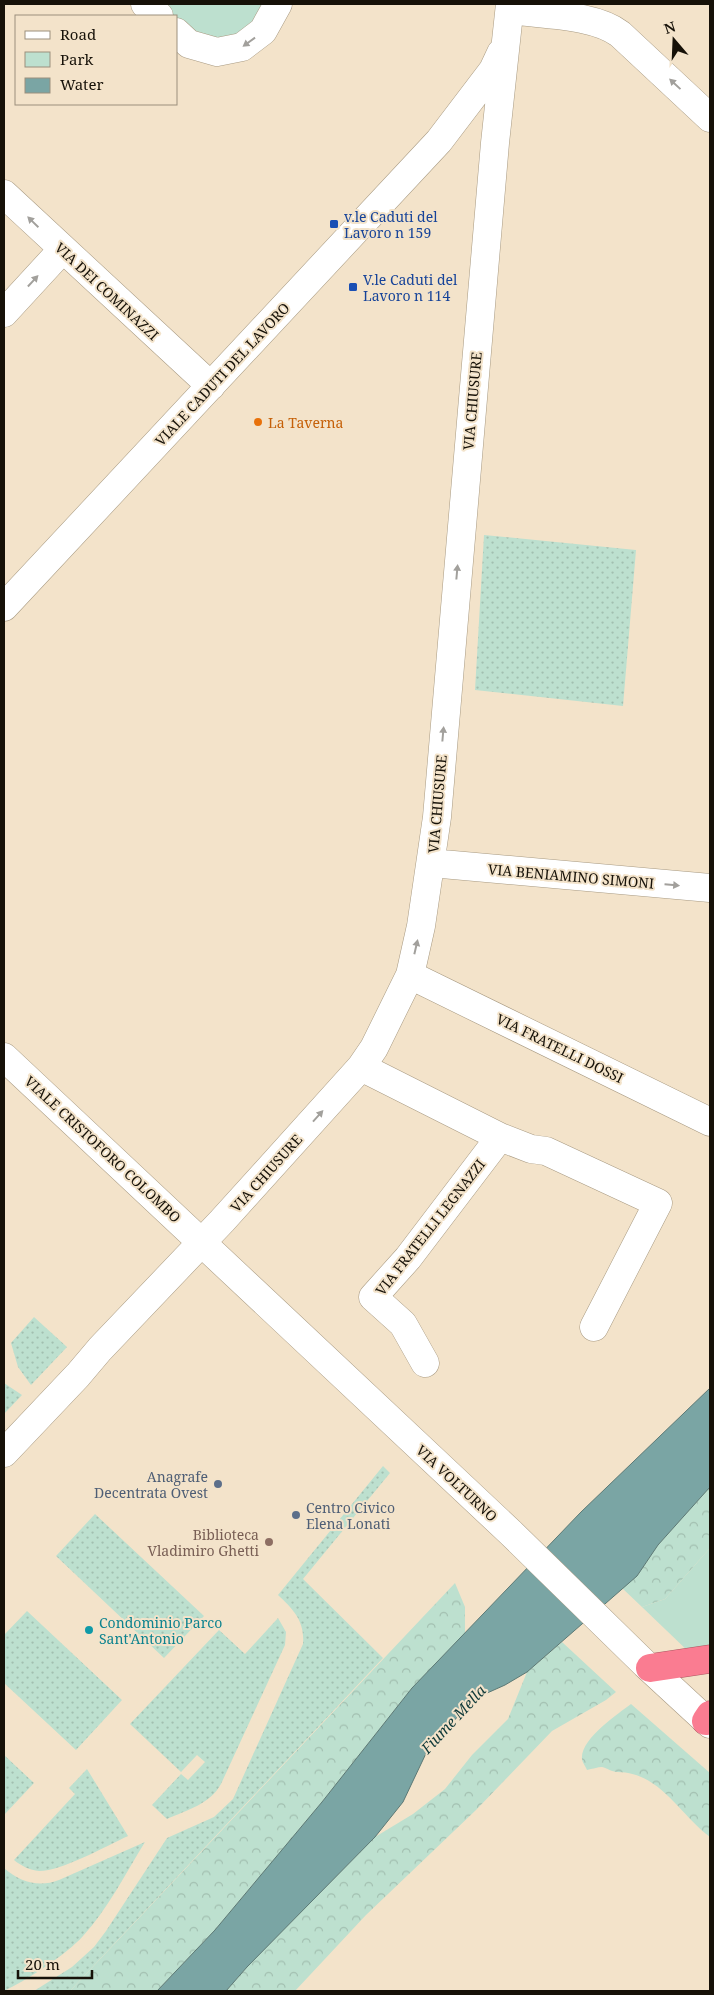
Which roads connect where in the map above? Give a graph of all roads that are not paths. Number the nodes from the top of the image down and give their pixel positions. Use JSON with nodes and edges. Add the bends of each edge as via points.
{"nodes":[{"id":1,"x":146,"y":4,"type":"edge"},
{"id":2,"x":278,"y":4,"type":"edge"},
{"id":3,"x":510,"y":7,"type":"edge"},
{"id":4,"x":158,"y":15,"type":"edge"},
{"id":5,"x":178,"y":34,"type":"edge"},
{"id":6,"x":506,"y":42,"type":"junction"},
{"id":7,"x":498,"y":110,"type":"junction"},
{"id":8,"x":710,"y":118,"type":"edge"},
{"id":9,"x":440,"y":141,"type":"junction"},
{"id":10,"x":4,"y":194,"type":"edge"},
{"id":11,"x":62,"y":250,"type":"junction"},
{"id":12,"x":4,"y":313,"type":"edge"},
{"id":13,"x":211,"y":386,"type":"junction"},
{"id":14,"x":4,"y":607,"type":"edge"},
{"id":15,"x":431,"y":863,"type":"junction"},
{"id":16,"x":710,"y":888,"type":"edge"},
{"id":17,"x":410,"y":975,"type":"junction"},
{"id":18,"x":4,"y":1057,"type":"edge"},
{"id":19,"x":361,"y":1068,"type":"junction"},
{"id":20,"x":710,"y":1122,"type":"edge"},
{"id":21,"x":500,"y":1137,"type":"junction"},
{"id":22,"x":202,"y":1242,"type":"junction"},
{"id":23,"x":594,"y":1327,"type":"dead end"},
{"id":24,"x":425,"y":1363,"type":"dead end"},
{"id":25,"x":4,"y":1453,"type":"edge"},
{"id":26,"x":710,"y":1659,"type":"edge"},
{"id":27,"x":647,"y":1666,"type":"junction"},
{"id":28,"x":709,"y":1720,"type":"edge"}],
"edges":[{"from":1,"to":4,"type":"street"},
{"from":2,"to":5,"type":"street","one_way":true,"via":[[263,32],[242,47],[217,52],[189,44]]},
{"from":3,"to":6,"type":"street","name":"VIA CHIUSURE"},
{"from":8,"to":3,"type":"street","one_way":true,"via":[[607,25]]},
{"from":6,"to":7,"type":"street","name":"VIA CHIUSURE"},
{"from":6,"to":9,"type":"street","name":"VIALE CADUTI DEL LAVORO","via":[[493,70]]},
{"from":7,"to":9,"type":"street","name":"VIALE CADUTI DEL LAVORO","via":[[469,120]]},
{"from":15,"to":7,"type":"street","name":"VIA CHIUSURE","one_way":true},
{"from":9,"to":13,"type":"street","name":"VIALE CADUTI DEL LAVORO"},
{"from":11,"to":10,"type":"street","name":"VIA DEI COMINAZZI","one_way":true},
{"from":12,"to":11,"type":"street","one_way":true},
{"from":11,"to":13,"type":"street","name":"VIA DEI COMINAZZI"},
{"from":13,"to":14,"type":"street","name":"VIALE CADUTI DEL LAVORO"},
{"from":15,"to":16,"type":"street","name":"VIA BENIAMINO SIMONI","one_way":true},
{"from":17,"to":15,"type":"street","name":"VIA CHIUSURE","one_way":true},
{"from":17,"to":19,"type":"street","name":"VIA CHIUSURE"},
{"from":17,"to":20,"type":"street","name":"VIA FRATELLI DOSSI"},
{"from":18,"to":22,"type":"street","name":"VIALE CRISTOFORO COLOMBO"},
{"from":19,"to":21,"type":"street"},
{"from":22,"to":19,"type":"street","name":"VIA CHIUSURE","one_way":true},
{"from":21,"to":23,"type":"street","via":[[546,1151],[658,1203]]},
{"from":21,"to":24,"type":"street","name":"VIA FRATELLI LEGNAZZI","via":[[408,1258],[373,1298],[403,1324]]},
{"from":22,"to":25,"type":"street","name":"VIA CHIUSURE"},
{"from":22,"to":27,"type":"street","name":"VIA VOLTURNO"},
{"from":26,"to":27,"type":"highway"},
{"from":27,"to":28,"type":"street","name":"VIA VOLTURNO"}]}
